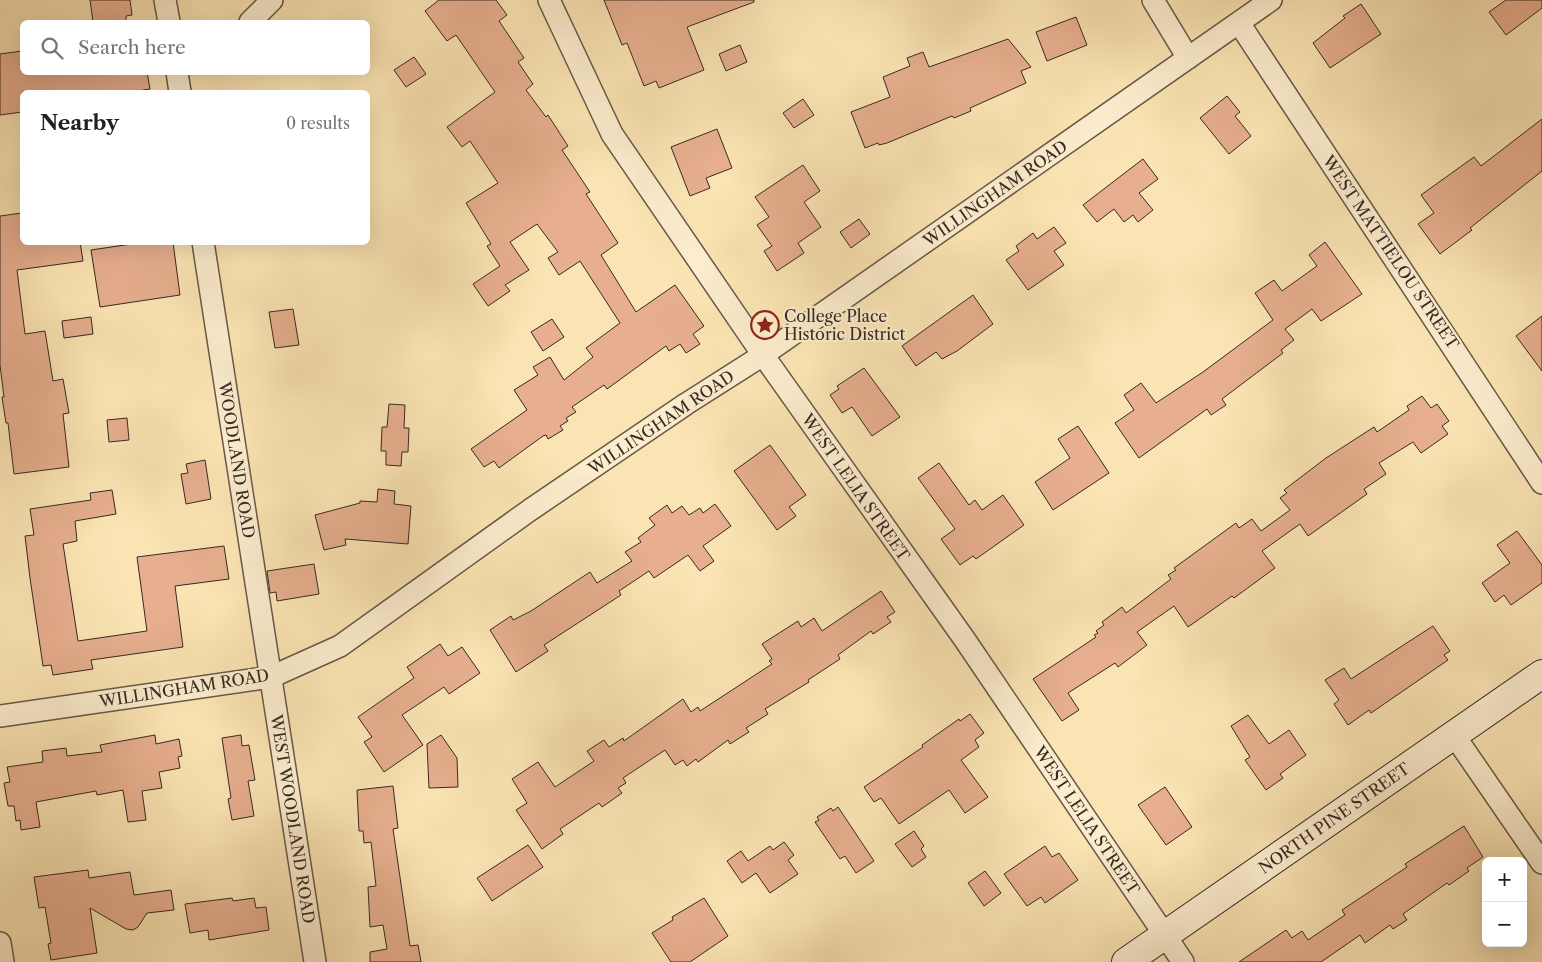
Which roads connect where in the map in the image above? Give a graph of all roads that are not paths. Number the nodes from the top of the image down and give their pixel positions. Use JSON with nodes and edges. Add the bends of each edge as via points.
{"nodes":[{"id":1,"x":166,"y":0,"type":"edge"},
{"id":2,"x":272,"y":0,"type":"edge"},
{"id":3,"x":549,"y":0,"type":"edge"},
{"id":4,"x":1154,"y":0,"type":"edge"},
{"id":5,"x":1271,"y":0,"type":"edge"},
{"id":6,"x":169,"y":20,"type":"edge"},
{"id":7,"x":252,"y":20,"type":"edge"},
{"id":8,"x":1239,"y":23,"type":"junction"},
{"id":9,"x":1188,"y":58,"type":"junction"},
{"id":10,"x":177,"y":75,"type":"edge"},
{"id":11,"x":180,"y":90,"type":"edge"},
{"id":12,"x":203,"y":245,"type":"edge"},
{"id":13,"x":763,"y":354,"type":"junction"},
{"id":14,"x":1542,"y":483,"type":"edge"},
{"id":15,"x":1542,"y":674,"type":"edge"},
{"id":16,"x":271,"y":677,"type":"junction"},
{"id":17,"x":0,"y":716,"type":"edge"},
{"id":18,"x":1454,"y":735,"type":"junction"},
{"id":19,"x":1542,"y":863,"type":"edge"},
{"id":20,"x":1164,"y":935,"type":"junction"},
{"id":21,"x":0,"y":943,"type":"edge"},
{"id":22,"x":3,"y":962,"type":"edge"},
{"id":23,"x":315,"y":962,"type":"edge"},
{"id":24,"x":1126,"y":962,"type":"edge"},
{"id":25,"x":1183,"y":962,"type":"edge"}],
"edges":[{"from":1,"to":6,"type":"street"},
{"from":2,"to":7,"type":"street"},
{"from":3,"to":13,"type":"street","name":"WEST LELIA STREET","via":[[612,134]]},
{"from":4,"to":9,"type":"street"},
{"from":5,"to":8,"type":"street","name":"WILLINGHAM ROAD"},
{"from":8,"to":9,"type":"street","name":"WILLINGHAM ROAD"},
{"from":8,"to":14,"type":"street","name":"WEST MATTIELOU STREET"},
{"from":9,"to":13,"type":"street","name":"WILLINGHAM ROAD"},
{"from":10,"to":11,"type":"street"},
{"from":12,"to":16,"type":"street","name":"WOODLAND ROAD"},
{"from":13,"to":16,"type":"street","name":"WILLINGHAM ROAD","via":[[530,510],[340,646]]},
{"from":13,"to":20,"type":"street","name":"WEST LELIA STREET","via":[[965,640]]},
{"from":15,"to":18,"type":"main road","name":"NORTH PINE STREET"},
{"from":16,"to":17,"type":"street","name":"WILLINGHAM ROAD"},
{"from":16,"to":23,"type":"street","name":"WEST WOODLAND ROAD"},
{"from":18,"to":19,"type":"street"},
{"from":18,"to":20,"type":"main road","name":"NORTH PINE STREET"},
{"from":20,"to":24,"type":"main road","name":"NORTH PINE STREET"},
{"from":20,"to":25,"type":"street","name":"WEST LELIA STREET"},
{"from":21,"to":22,"type":"street"}]}
